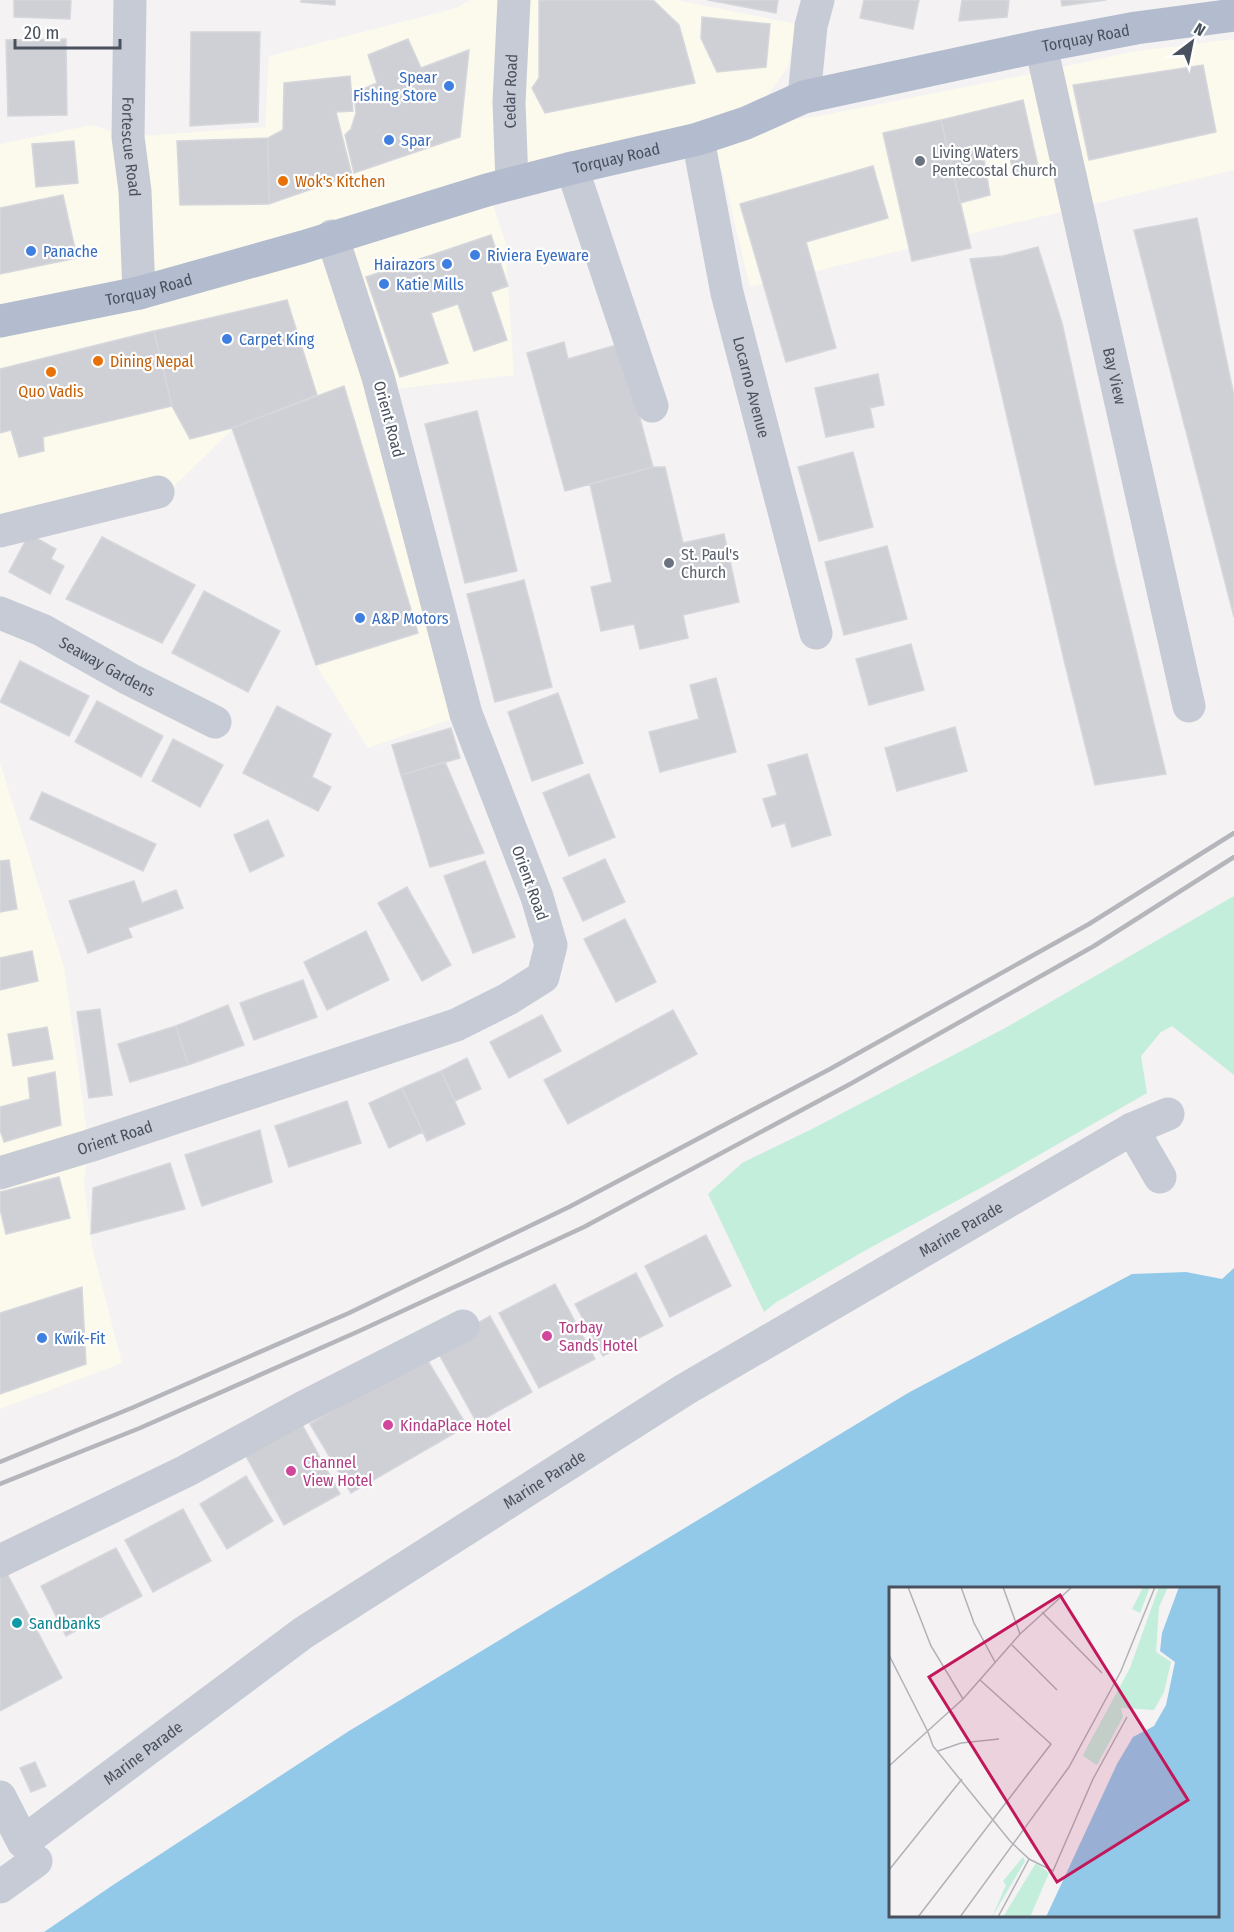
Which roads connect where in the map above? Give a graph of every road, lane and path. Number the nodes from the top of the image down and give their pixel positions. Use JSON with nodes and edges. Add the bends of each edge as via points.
{"nodes":[{"id":1,"x":130,"y":0,"type":"edge"},
{"id":2,"x":514,"y":0,"type":"edge"},
{"id":3,"x":818,"y":0,"type":"edge"},
{"id":4,"x":1234,"y":15,"type":"edge"},
{"id":5,"x":1041,"y":46,"type":"junction"},
{"id":6,"x":804,"y":97,"type":"junction"},
{"id":7,"x":698,"y":139,"type":"junction"},
{"id":8,"x":572,"y":168,"type":"junction"},
{"id":9,"x":512,"y":183,"type":"junction"},
{"id":10,"x":332,"y":236,"type":"junction"},
{"id":11,"x":139,"y":293,"type":"junction"},
{"id":12,"x":0,"y":321,"type":"edge"},
{"id":13,"x":652,"y":406,"type":"dead end"},
{"id":14,"x":158,"y":492,"type":"dead end"},
{"id":15,"x":0,"y":531,"type":"edge"},
{"id":16,"x":0,"y":613,"type":"edge"},
{"id":17,"x":816,"y":633,"type":"dead end"},
{"id":18,"x":1189,"y":706,"type":"dead end"},
{"id":19,"x":215,"y":722,"type":"dead end"},
{"id":20,"x":1168,"y":1114,"type":"dead end"},
{"id":21,"x":1132,"y":1129,"type":"junction"},
{"id":22,"x":0,"y":1173,"type":"edge"},
{"id":23,"x":1160,"y":1177,"type":"dead end"},
{"id":24,"x":463,"y":1326,"type":"dead end"},
{"id":25,"x":0,"y":1561,"type":"edge"},
{"id":26,"x":0,"y":1797,"type":"edge"},
{"id":27,"x":36,"y":1861,"type":"dead end"},
{"id":28,"x":0,"y":1887,"type":"edge"}],
"edges":[{"from":1,"to":11,"type":"street","name":"Fortescue Road","via":[[128,137],[135,191]]},
{"from":2,"to":9,"type":"street","name":"Cedar Road","via":[[509,102]]},
{"from":3,"to":6,"type":"street"},
{"from":4,"to":5,"type":"main road","name":"Torquay Road"},
{"from":5,"to":6,"type":"main road","name":"Torquay Road"},
{"from":5,"to":18,"type":"street","name":"Bay View"},
{"from":6,"to":7,"type":"main road","name":"Torquay Road"},
{"from":7,"to":8,"type":"main road","name":"Torquay Road"},
{"from":7,"to":17,"type":"street","name":"Locarno Avenue","via":[[727,292]]},
{"from":8,"to":9,"type":"main road","name":"Torquay Road"},
{"from":8,"to":13,"type":"street"},
{"from":9,"to":10,"type":"main road","name":"Torquay Road"},
{"from":10,"to":11,"type":"main road","name":"Torquay Road"},
{"from":10,"to":22,"type":"street","name":"Orient Road","via":[[378,377],[466,714],[537,897],[551,945],[543,977],[456,1025]]},
{"from":11,"to":12,"type":"main road","name":"Torquay Road"},
{"from":14,"to":15,"type":"street"},
{"from":16,"to":19,"type":"street","name":"Seaway Gardens","via":[[42,630]]},
{"from":20,"to":21,"type":"street","name":"Marine Parade"},
{"from":21,"to":23,"type":"street"},
{"from":21,"to":26,"type":"street","name":"Marine Parade","via":[[684,1390],[303,1633],[23,1842]]},
{"from":24,"to":25,"type":"street","via":[[186,1471]]},
{"from":27,"to":28,"type":"street"}]}
